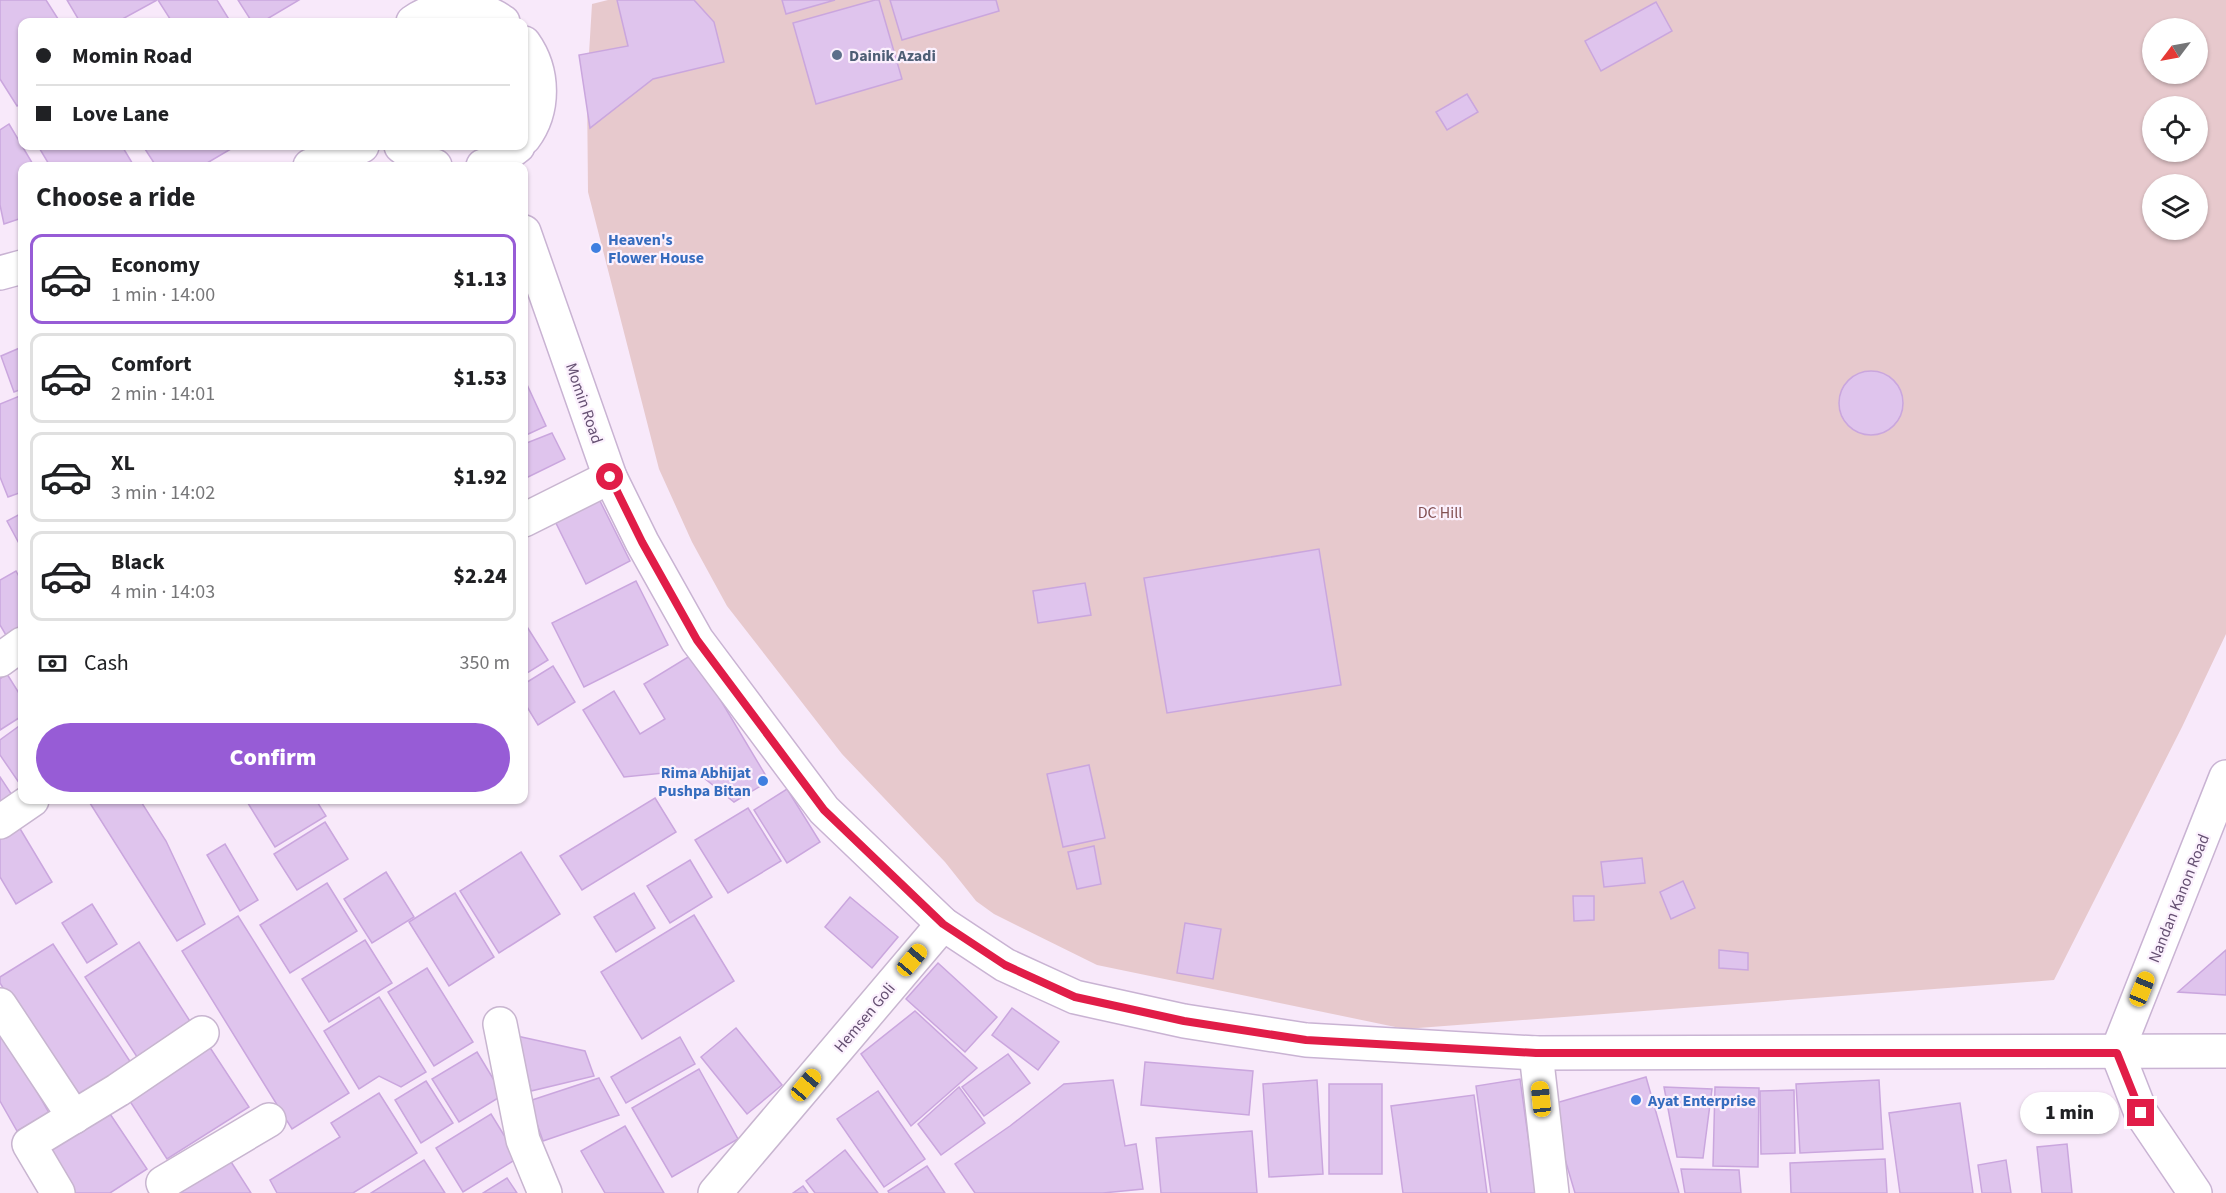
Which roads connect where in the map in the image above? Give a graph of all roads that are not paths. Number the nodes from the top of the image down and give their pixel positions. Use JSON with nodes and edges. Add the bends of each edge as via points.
{"nodes":[{"id":1,"x":457,"y":4,"type":"edge"},
{"id":2,"x":422,"y":18,"type":"edge"},
{"id":3,"x":494,"y":18,"type":"edge"},
{"id":4,"x":528,"y":51,"type":"edge"},
{"id":5,"x":528,"y":132,"type":"edge"},
{"id":6,"x":352,"y":150,"type":"edge"},
{"id":7,"x":320,"y":162,"type":"edge"},
{"id":8,"x":528,"y":242,"type":"edge"},
{"id":9,"x":18,"y":268,"type":"edge"},
{"id":10,"x":0,"y":273,"type":"edge"},
{"id":11,"x":18,"y":292,"type":"edge"},
{"id":12,"x":0,"y":297,"type":"edge"},
{"id":13,"x":610,"y":477,"type":"junction"},
{"id":14,"x":528,"y":518,"type":"edge"},
{"id":15,"x":18,"y":647,"type":"edge"},
{"id":16,"x":0,"y":660,"type":"edge"},
{"id":17,"x":2226,"y":777,"type":"edge"},
{"id":18,"x":26,"y":804,"type":"edge"},
{"id":19,"x":0,"y":822,"type":"edge"},
{"id":20,"x":943,"y":924,"type":"junction"},
{"id":21,"x":0,"y":1005,"type":"edge"},
{"id":22,"x":500,"y":1024,"type":"dead end"},
{"id":23,"x":202,"y":1033,"type":"dead end"},
{"id":24,"x":2226,"y":1051,"type":"edge"},
{"id":25,"x":1536,"y":1053,"type":"junction"},
{"id":26,"x":2117,"y":1053,"type":"junction"},
{"id":27,"x":74,"y":1117,"type":"junction"},
{"id":28,"x":269,"y":1120,"type":"dead end"},
{"id":29,"x":161,"y":1190,"type":"edge"},
{"id":30,"x":58,"y":1193,"type":"edge"},
{"id":31,"x":545,"y":1193,"type":"edge"},
{"id":32,"x":716,"y":1193,"type":"edge"},
{"id":33,"x":1551,"y":1193,"type":"edge"},
{"id":34,"x":2194,"y":1193,"type":"edge"}],
"edges":[{"from":1,"to":2,"type":"main road"},
{"from":1,"to":3,"type":"main road"},
{"from":4,"to":5,"type":"main road","via":[[537,68],[540,89],[537,111]]},
{"from":6,"to":7,"type":"main road"},
{"from":8,"to":13,"type":"main road","name":"Momin Road"},
{"from":9,"to":10,"type":"main road"},
{"from":11,"to":12,"type":"main road"},
{"from":13,"to":14,"type":"main road"},
{"from":13,"to":20,"type":"main road","name":"Momin Road","via":[[697,640],[760,725],[824,810]]},
{"from":15,"to":16,"type":"main road"},
{"from":17,"to":26,"type":"main road","name":"Nandan Kanon Road"},
{"from":18,"to":19,"type":"main road"},
{"from":20,"to":25,"type":"main road","name":"Momin Road","via":[[1005,965],[1075,997],[1184,1021],[1306,1040]]},
{"from":20,"to":32,"type":"main road","name":"Hemsen Goli"},
{"from":21,"to":27,"type":"main road"},
{"from":22,"to":31,"type":"main road","via":[[523,1140]]},
{"from":23,"to":27,"type":"main road"},
{"from":24,"to":26,"type":"main road","name":"Momin Road"},
{"from":25,"to":26,"type":"main road","name":"Momin Road"},
{"from":25,"to":33,"type":"main road"},
{"from":26,"to":34,"type":"main road","via":[[2141,1113]]},
{"from":27,"to":30,"type":"main road","via":[[29,1144]]},
{"from":28,"to":29,"type":"main road"}]}
